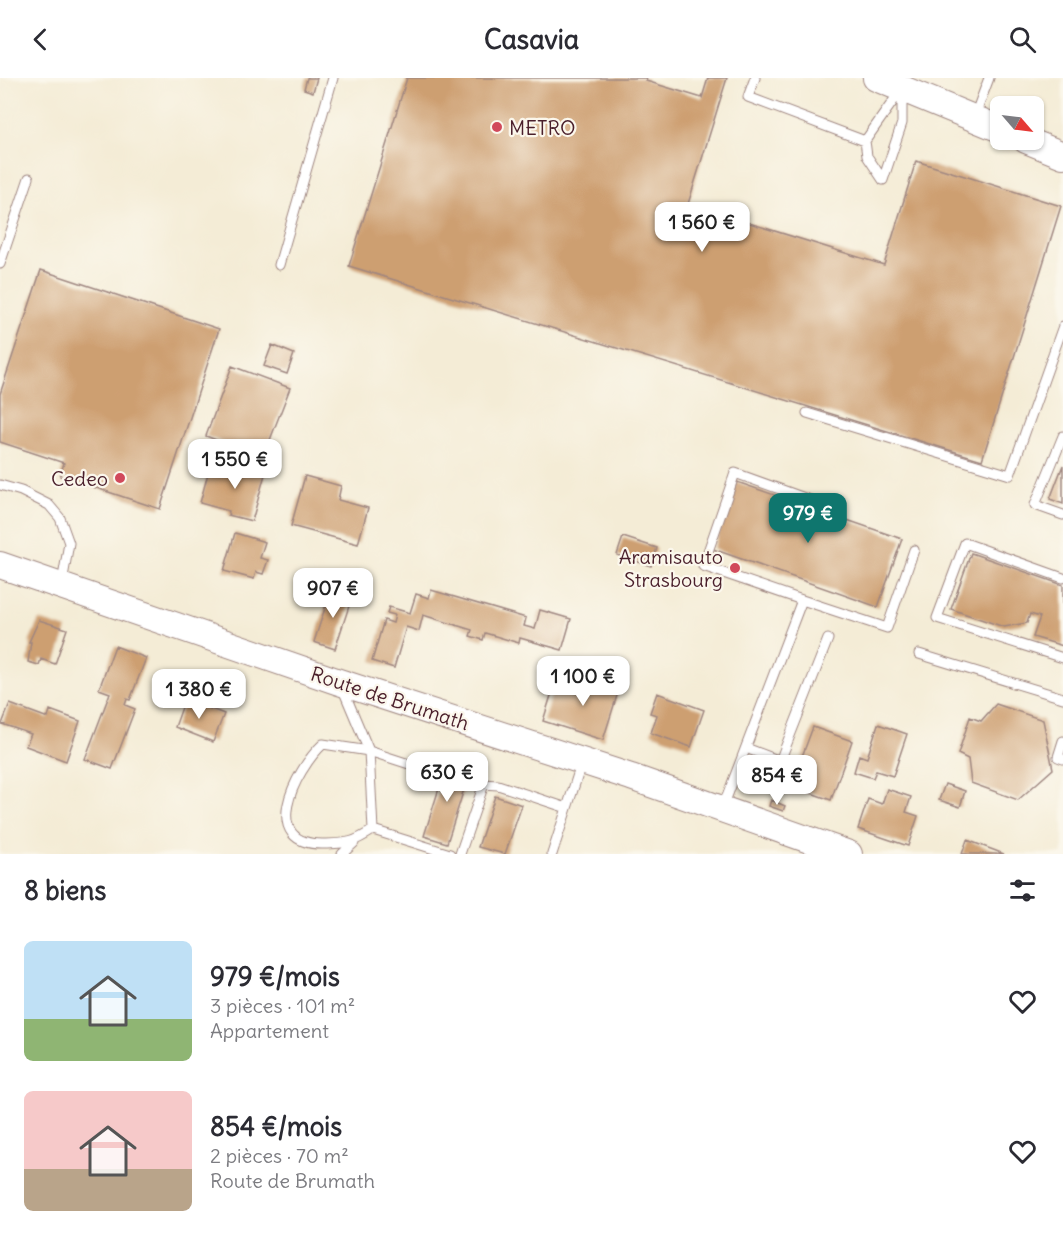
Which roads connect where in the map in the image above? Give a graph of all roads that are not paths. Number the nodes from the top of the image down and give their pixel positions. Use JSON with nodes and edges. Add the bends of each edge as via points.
{"nodes":[{"id":1,"x":333,"y":78,"type":"edge"},
{"id":2,"x":755,"y":78,"type":"edge"},
{"id":3,"x":876,"y":78,"type":"edge"},
{"id":4,"x":989,"y":78,"type":"edge"},
{"id":5,"x":912,"y":90,"type":"junction"},
{"id":6,"x":974,"y":118,"type":"junction"},
{"id":7,"x":990,"y":125,"type":"edge"},
{"id":8,"x":865,"y":141,"type":"junction"},
{"id":9,"x":1044,"y":147,"type":"edge"},
{"id":10,"x":1063,"y":155,"type":"edge"},
{"id":11,"x":29,"y":178,"type":"dead end"},
{"id":12,"x":0,"y":264,"type":"edge"},
{"id":13,"x":279,"y":265,"type":"dead end"},
{"id":14,"x":1063,"y":326,"type":"edge"},
{"id":15,"x":807,"y":413,"type":"dead end"},
{"id":16,"x":1063,"y":436,"type":"edge"},
{"id":17,"x":0,"y":485,"type":"edge"},
{"id":18,"x":813,"y":501,"type":"dead end"},
{"id":19,"x":1063,"y":515,"type":"edge"},
{"id":20,"x":914,"y":550,"type":"dead end"},
{"id":21,"x":25,"y":561,"type":"dead end"},
{"id":22,"x":0,"y":565,"type":"edge"},
{"id":23,"x":1063,"y":578,"type":"edge"},
{"id":24,"x":62,"y":585,"type":"junction"},
{"id":25,"x":802,"y":600,"type":"junction"},
{"id":26,"x":828,"y":639,"type":"dead end"},
{"id":27,"x":919,"y":654,"type":"dead end"},
{"id":28,"x":1063,"y":658,"type":"edge"},
{"id":29,"x":339,"y":682,"type":"junction"},
{"id":30,"x":1063,"y":698,"type":"edge"},
{"id":31,"x":1063,"y":741,"type":"edge"},
{"id":32,"x":746,"y":748,"type":"junction"},
{"id":33,"x":369,"y":751,"type":"junction"},
{"id":34,"x":1063,"y":759,"type":"edge"},
{"id":35,"x":582,"y":761,"type":"junction"},
{"id":36,"x":443,"y":775,"type":"dead end"},
{"id":37,"x":466,"y":783,"type":"dead end"},
{"id":38,"x":484,"y":784,"type":"junction"},
{"id":39,"x":567,"y":808,"type":"junction"},
{"id":40,"x":722,"y":809,"type":"junction"},
{"id":41,"x":373,"y":830,"type":"junction"},
{"id":42,"x":354,"y":843,"type":"junction"},
{"id":43,"x":342,"y":854,"type":"edge"},
{"id":44,"x":450,"y":854,"type":"edge"},
{"id":45,"x":460,"y":854,"type":"edge"},
{"id":46,"x":552,"y":854,"type":"edge"},
{"id":47,"x":849,"y":854,"type":"edge"}],
"edges":[{"from":1,"to":13,"type":"lane"},
{"from":2,"to":8,"type":"lane","via":[[748,97]]},
{"from":3,"to":5,"type":"main road"},
{"from":4,"to":6,"type":"lane"},
{"from":5,"to":6,"type":"main road"},
{"from":5,"to":8,"type":"lane"},
{"from":5,"to":8,"type":"lane","via":[[883,180],[867,156]]},
{"from":6,"to":7,"type":"main road"},
{"from":9,"to":10,"type":"main road"},
{"from":11,"to":12,"type":"lane"},
{"from":14,"to":15,"type":"lane","via":[[1010,476]]},
{"from":16,"to":19,"type":"lane","via":[[1035,505]]},
{"from":17,"to":24,"type":"lane","via":[[49,505],[60,518],[69,543]]},
{"from":18,"to":25,"type":"lane","via":[[735,473],[703,566]]},
{"from":20,"to":25,"type":"lane","via":[[887,628]]},
{"from":21,"to":24,"type":"lane"},
{"from":22,"to":24,"type":"main road","name":"Route de Brumath"},
{"from":23,"to":28,"type":"lane","via":[[965,543],[938,618]]},
{"from":24,"to":29,"type":"main road","name":"Route de Brumath"},
{"from":25,"to":32,"type":"lane"},
{"from":26,"to":32,"type":"lane","via":[[780,761]]},
{"from":27,"to":30,"type":"lane"},
{"from":29,"to":33,"type":"lane"},
{"from":29,"to":35,"type":"main road","name":"Route de Brumath"},
{"from":31,"to":34,"type":"lane","via":[[1058,758]]},
{"from":32,"to":40,"type":"lane"},
{"from":33,"to":36,"type":"lane"},
{"from":33,"to":41,"type":"lane"},
{"from":33,"to":42,"type":"lane","via":[[322,744],[304,764],[285,812],[293,837],[305,844]]},
{"from":35,"to":39,"type":"lane"},
{"from":35,"to":40,"type":"main road","name":"Route de Brumath"},
{"from":37,"to":38,"type":"lane"},
{"from":38,"to":39,"type":"lane"},
{"from":38,"to":45,"type":"lane"},
{"from":39,"to":46,"type":"lane"},
{"from":40,"to":47,"type":"main road","name":"Route de Brumath"},
{"from":41,"to":42,"type":"lane"},
{"from":41,"to":44,"type":"lane"},
{"from":42,"to":43,"type":"lane"}]}
